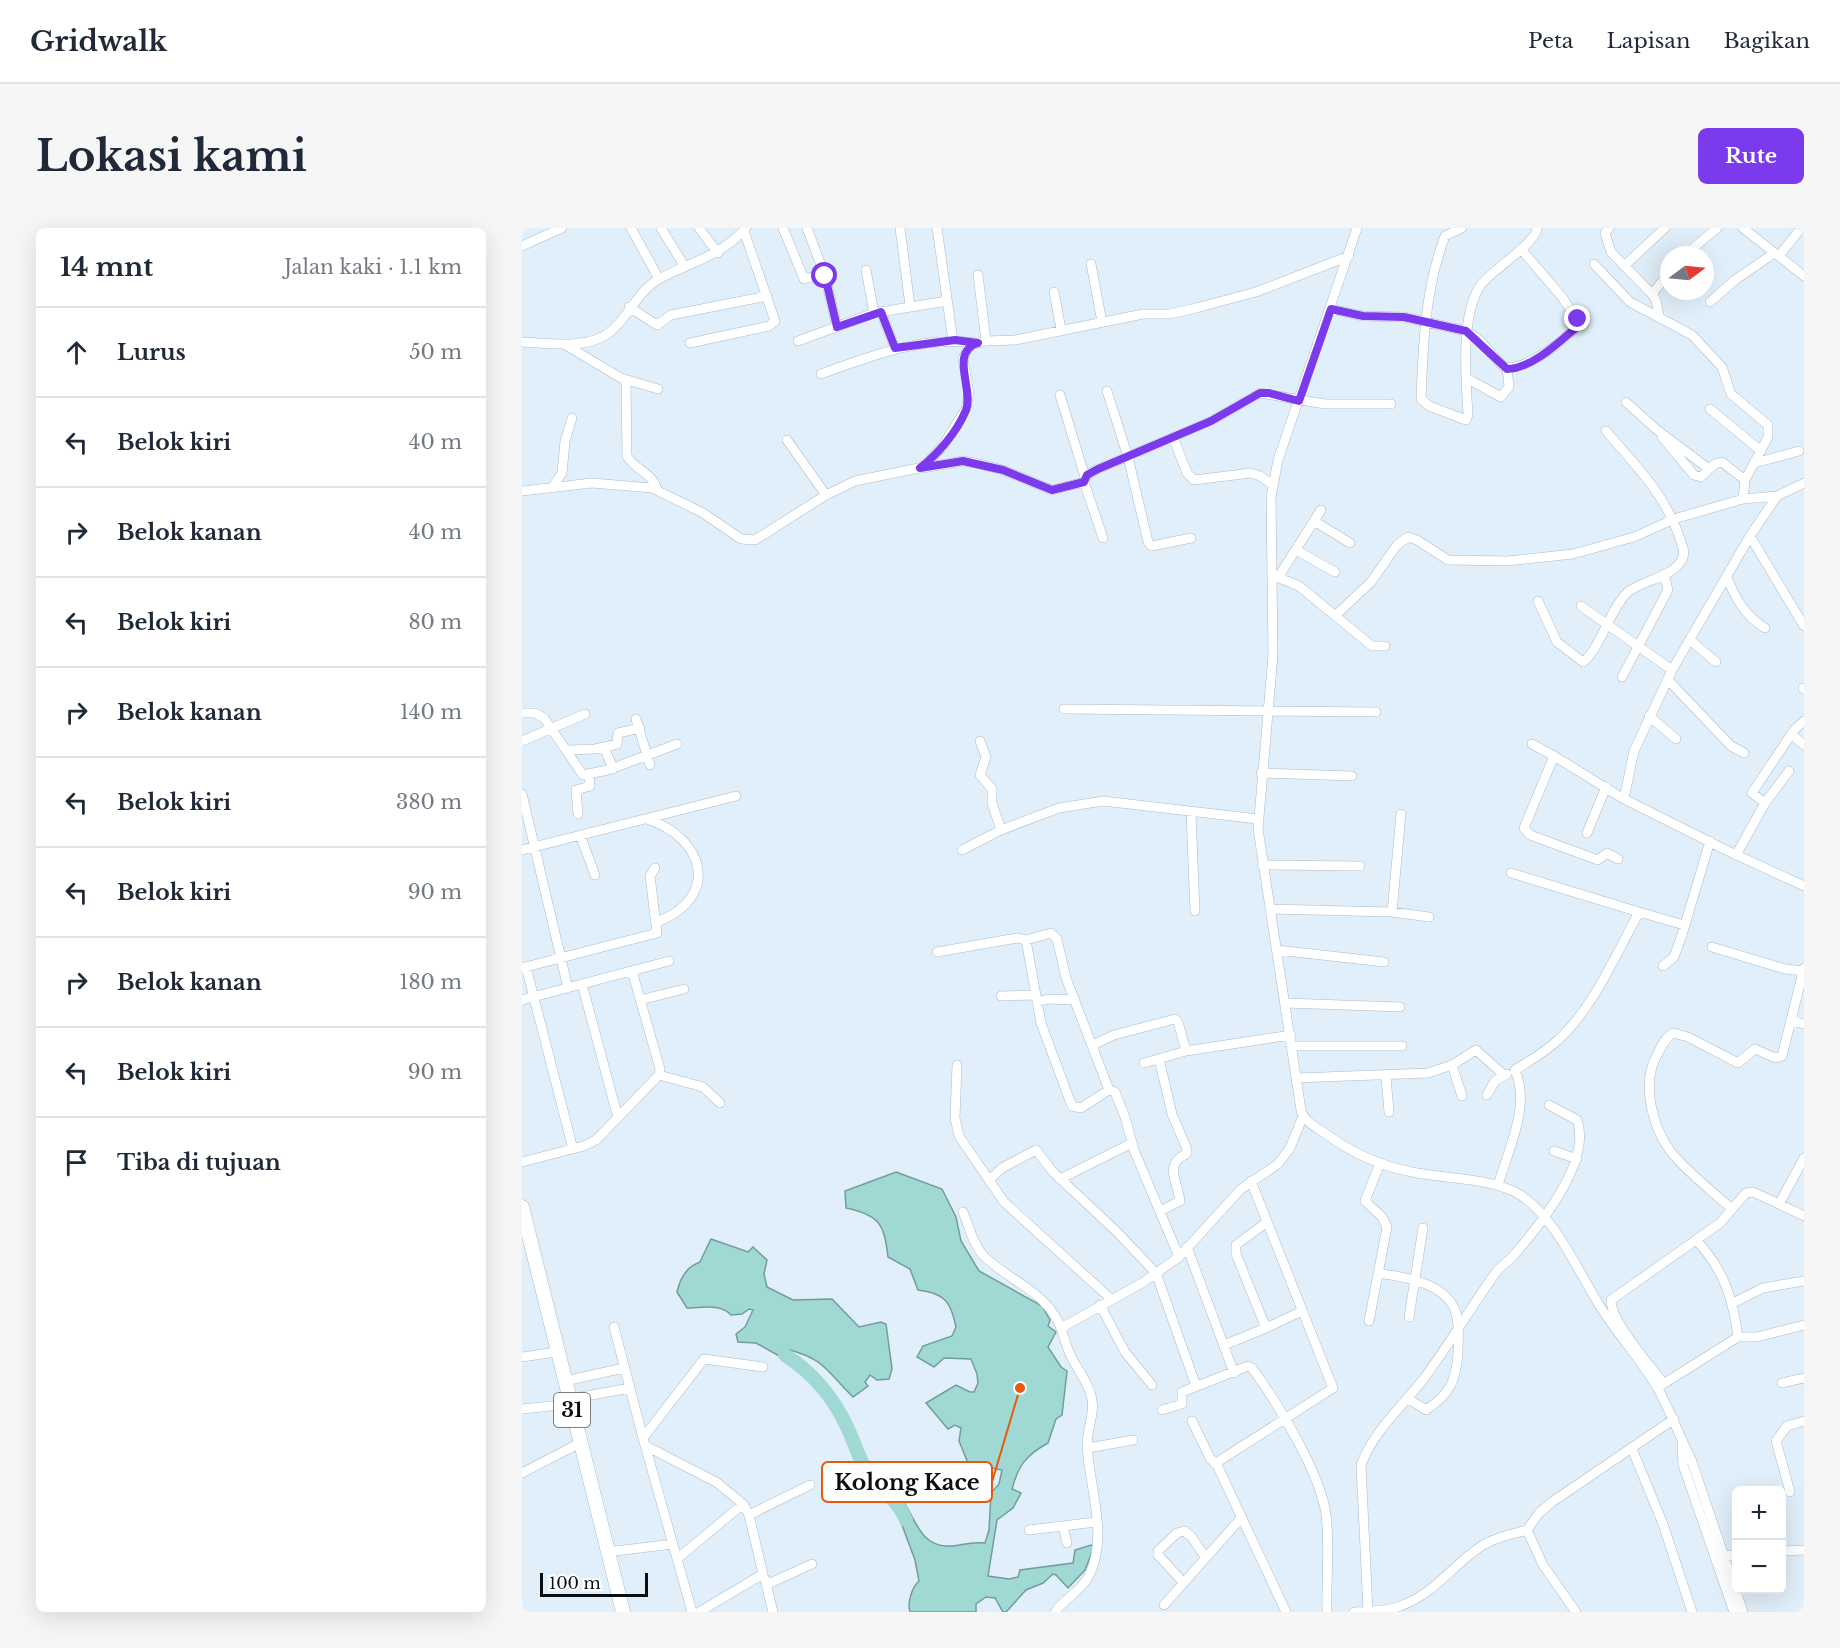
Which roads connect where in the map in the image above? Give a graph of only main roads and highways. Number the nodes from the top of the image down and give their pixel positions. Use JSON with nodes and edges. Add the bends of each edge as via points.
{"nodes":[{"id":1,"x":522,"y":1207,"type":"edge"},
{"id":2,"x":623,"y":1612,"type":"edge"}],
"edges":[{"from":1,"to":2,"type":"highway","number":"31"}]}
